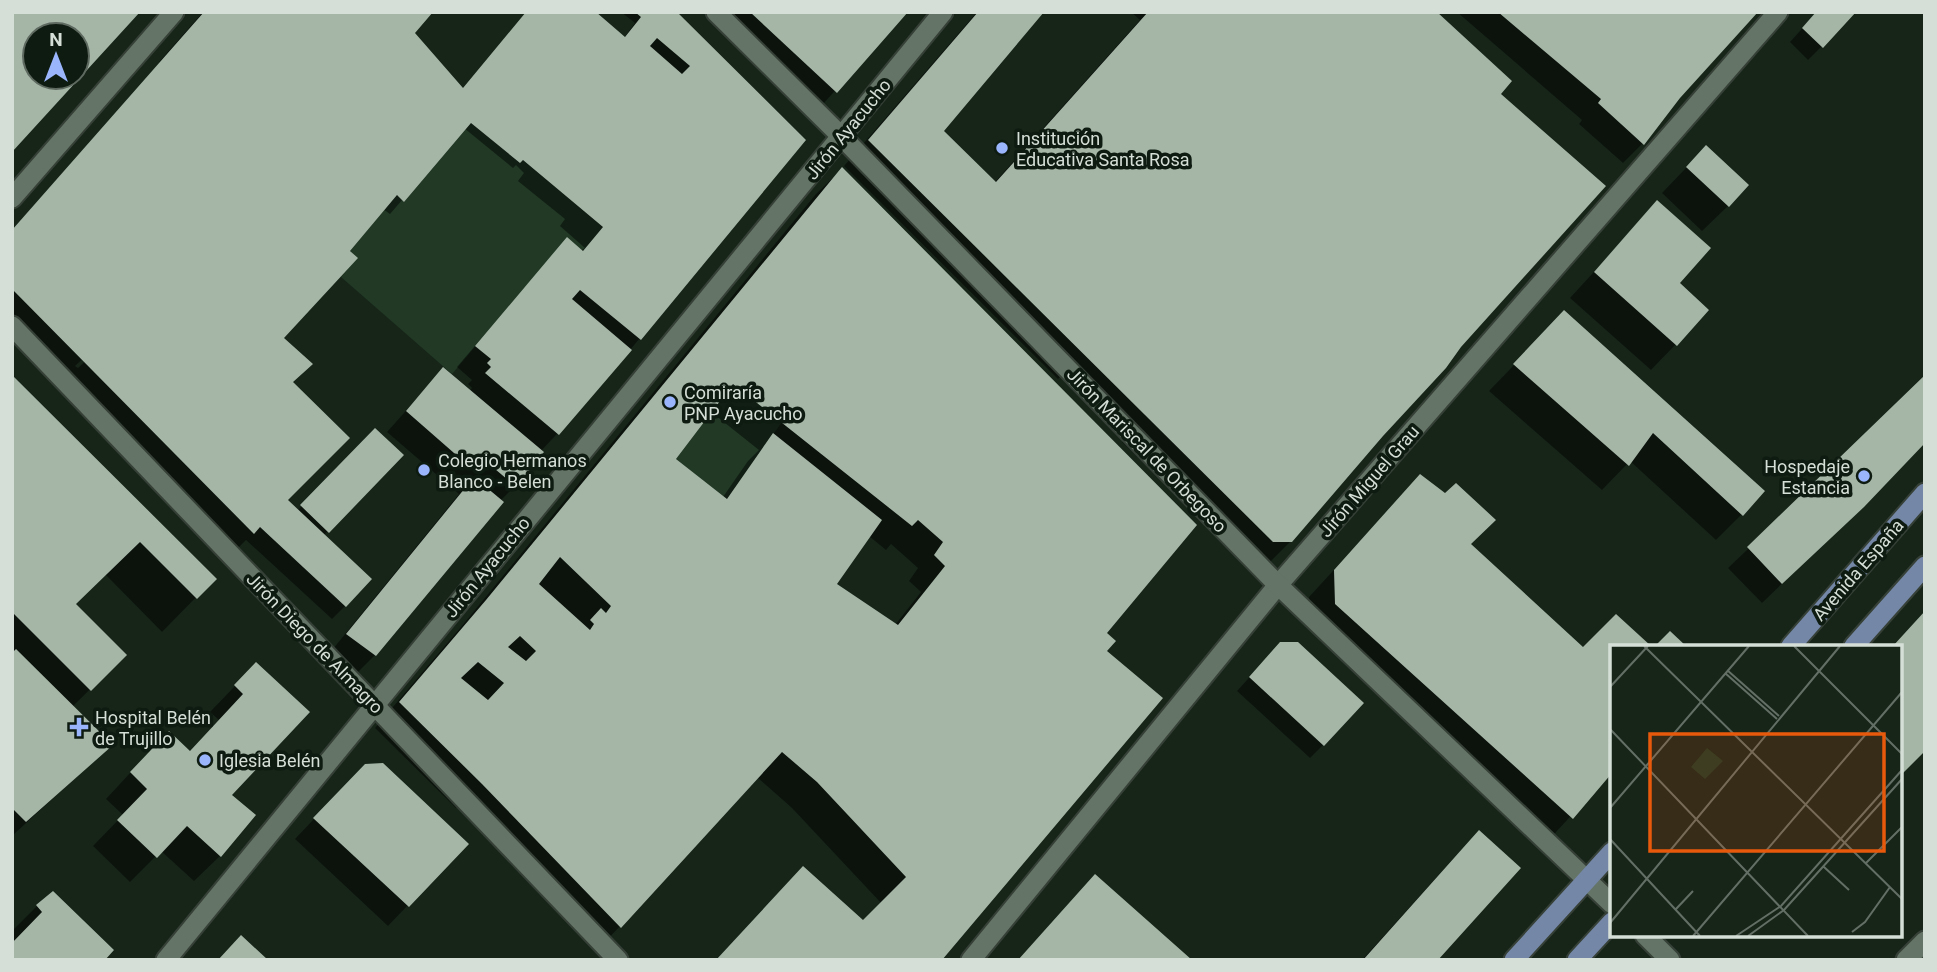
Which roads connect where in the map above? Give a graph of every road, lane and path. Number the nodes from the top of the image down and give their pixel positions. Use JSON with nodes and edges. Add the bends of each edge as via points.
{"nodes":[{"id":1,"x":174,"y":12,"type":"edge"},
{"id":2,"x":716,"y":12,"type":"edge"},
{"id":3,"x":943,"y":12,"type":"edge"},
{"id":4,"x":1778,"y":12,"type":"edge"},
{"id":5,"x":842,"y":137,"type":"junction"},
{"id":6,"x":12,"y":198,"type":"edge"},
{"id":7,"x":12,"y":326,"type":"edge"},
{"id":8,"x":1925,"y":493,"type":"edge"},
{"id":9,"x":1925,"y":566,"type":"edge"},
{"id":10,"x":1278,"y":585,"type":"junction"},
{"id":11,"x":1792,"y":645,"type":"edge"},
{"id":12,"x":1855,"y":645,"type":"edge"},
{"id":13,"x":374,"y":705,"type":"junction"},
{"id":14,"x":1610,"y":854,"type":"edge"},
{"id":15,"x":1587,"y":880,"type":"junction"},
{"id":16,"x":1610,"y":902,"type":"edge"},
{"id":17,"x":1610,"y":924,"type":"edge"},
{"id":18,"x":1646,"y":937,"type":"edge"},
{"id":19,"x":1925,"y":941,"type":"edge"},
{"id":20,"x":166,"y":960,"type":"edge"},
{"id":21,"x":618,"y":960,"type":"edge"},
{"id":22,"x":971,"y":960,"type":"edge"},
{"id":23,"x":1514,"y":960,"type":"edge"},
{"id":24,"x":1577,"y":960,"type":"edge"},
{"id":25,"x":1670,"y":960,"type":"edge"},
{"id":26,"x":1906,"y":960,"type":"edge"}],
"edges":[{"from":1,"to":6,"type":"street"},
{"from":2,"to":5,"type":"street","name":"Jirón Mariscal de Orbegoso"},
{"from":3,"to":5,"type":"street","name":"Jirón Ayacucho"},
{"from":4,"to":10,"type":"street","name":"Jirón Miguel Grau"},
{"from":5,"to":10,"type":"street","name":"Jirón Mariscal de Orbegoso"},
{"from":5,"to":13,"type":"street","name":"Jirón Ayacucho"},
{"from":7,"to":13,"type":"street","name":"Jirón Diego de Almagro"},
{"from":8,"to":11,"type":"main road","name":"Avenida España"},
{"from":9,"to":12,"type":"main road"},
{"from":10,"to":15,"type":"street","name":"Jirón Mariscal de Orbegoso"},
{"from":10,"to":22,"type":"street","name":"Jirón Miguel Grau"},
{"from":13,"to":20,"type":"street","name":"Jirón Ayacucho"},
{"from":13,"to":21,"type":"street","name":"Jirón Diego de Almagro"},
{"from":14,"to":15,"type":"main road"},
{"from":15,"to":16,"type":"street","name":"Jirón Mariscal de Orbegoso"},
{"from":15,"to":23,"type":"main road"},
{"from":17,"to":24,"type":"main road"},
{"from":18,"to":25,"type":"street"},
{"from":19,"to":26,"type":"street"}]}
